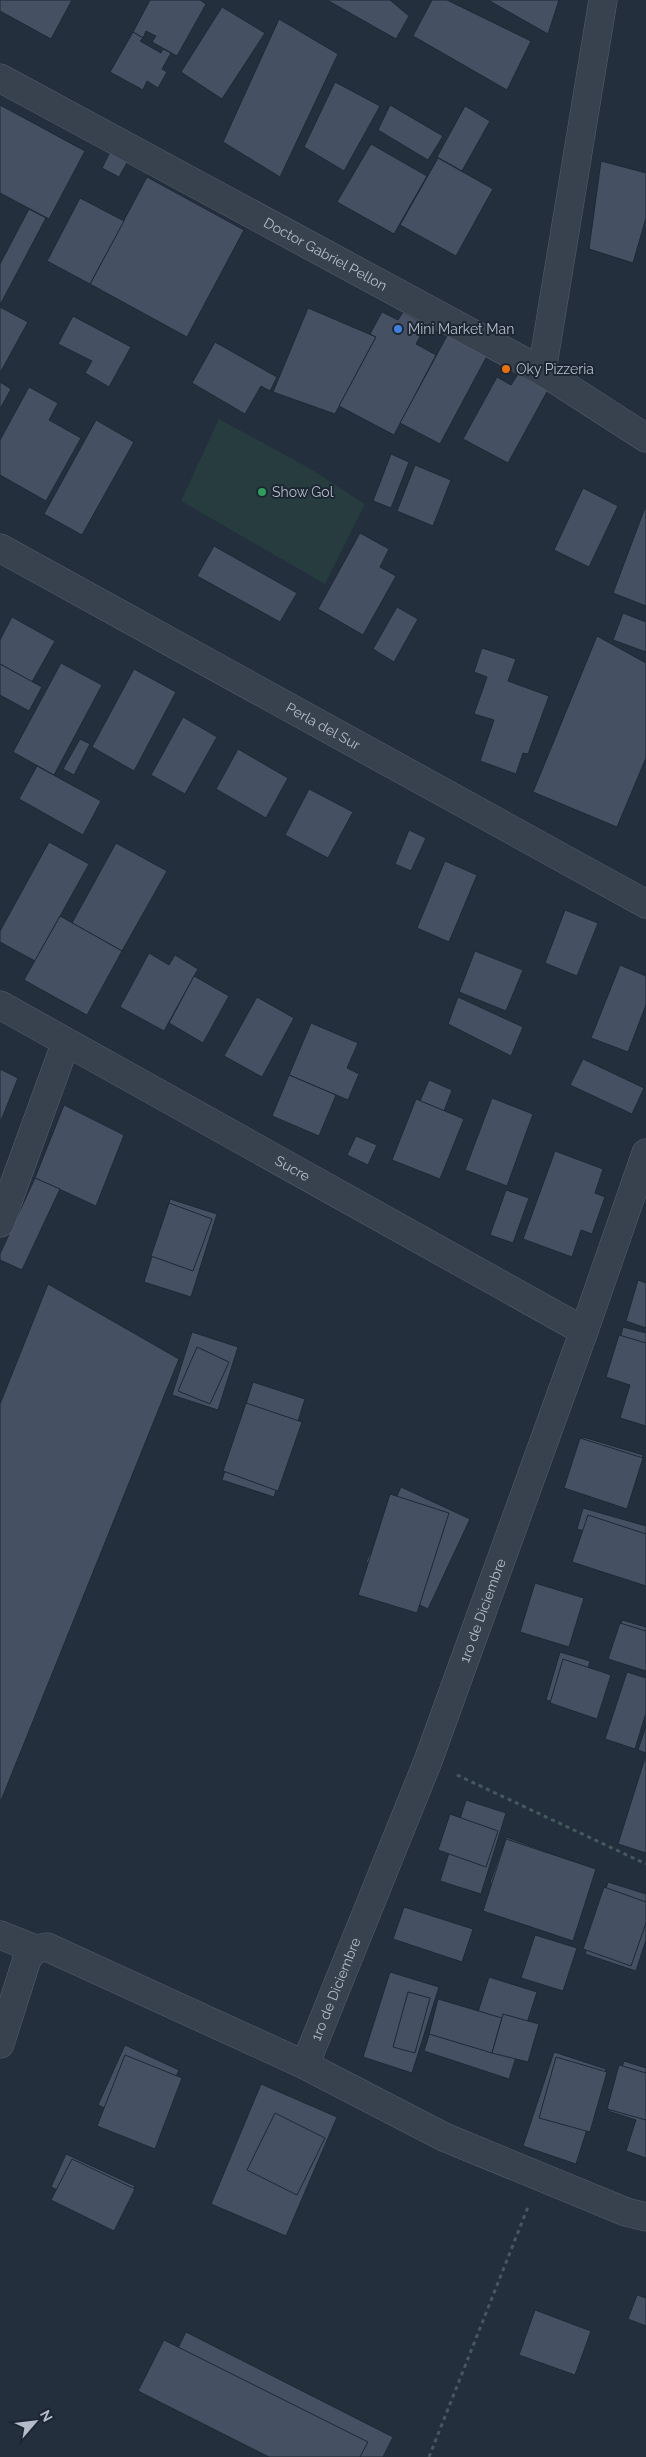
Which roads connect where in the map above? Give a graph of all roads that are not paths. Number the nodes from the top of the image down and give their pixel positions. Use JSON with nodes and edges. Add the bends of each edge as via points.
{"nodes":[{"id":1,"x":603,"y":0,"type":"edge"},
{"id":2,"x":0,"y":78,"type":"edge"},
{"id":3,"x":542,"y":371,"type":"junction"},
{"id":4,"x":646,"y":438,"type":"edge"},
{"id":5,"x":0,"y":548,"type":"edge"},
{"id":6,"x":646,"y":904,"type":"edge"},
{"id":7,"x":0,"y":1005,"type":"edge"},
{"id":8,"x":66,"y":1042,"type":"junction"},
{"id":9,"x":646,"y":1153,"type":"edge"},
{"id":10,"x":0,"y":1223,"type":"edge"},
{"id":11,"x":584,"y":1331,"type":"junction"},
{"id":12,"x":0,"y":1935,"type":"edge"},
{"id":13,"x":34,"y":1949,"type":"junction"},
{"id":14,"x":0,"y":2044,"type":"edge"},
{"id":15,"x":305,"y":2065,"type":"junction"},
{"id":16,"x":646,"y":2217,"type":"edge"}],
"edges":[{"from":1,"to":3,"type":"street"},
{"from":2,"to":3,"type":"street","name":"Doctor Gabriel Pellon"},
{"from":3,"to":4,"type":"street","name":"Doctor Gabriel Pellon"},
{"from":5,"to":6,"type":"street","name":"Perla del Sur"},
{"from":7,"to":8,"type":"street","name":"Sucre"},
{"from":8,"to":10,"type":"street"},
{"from":8,"to":11,"type":"street","name":"Sucre"},
{"from":9,"to":11,"type":"street","name":"1ro de Diciembre"},
{"from":11,"to":15,"type":"street","name":"1ro de Diciembre","via":[[428,1761]]},
{"from":12,"to":13,"type":"street"},
{"from":13,"to":14,"type":"street","via":[[27,1959]]},
{"from":13,"to":15,"type":"street","via":[[47,1948]]},
{"from":15,"to":16,"type":"street","via":[[444,2137]]}]}
